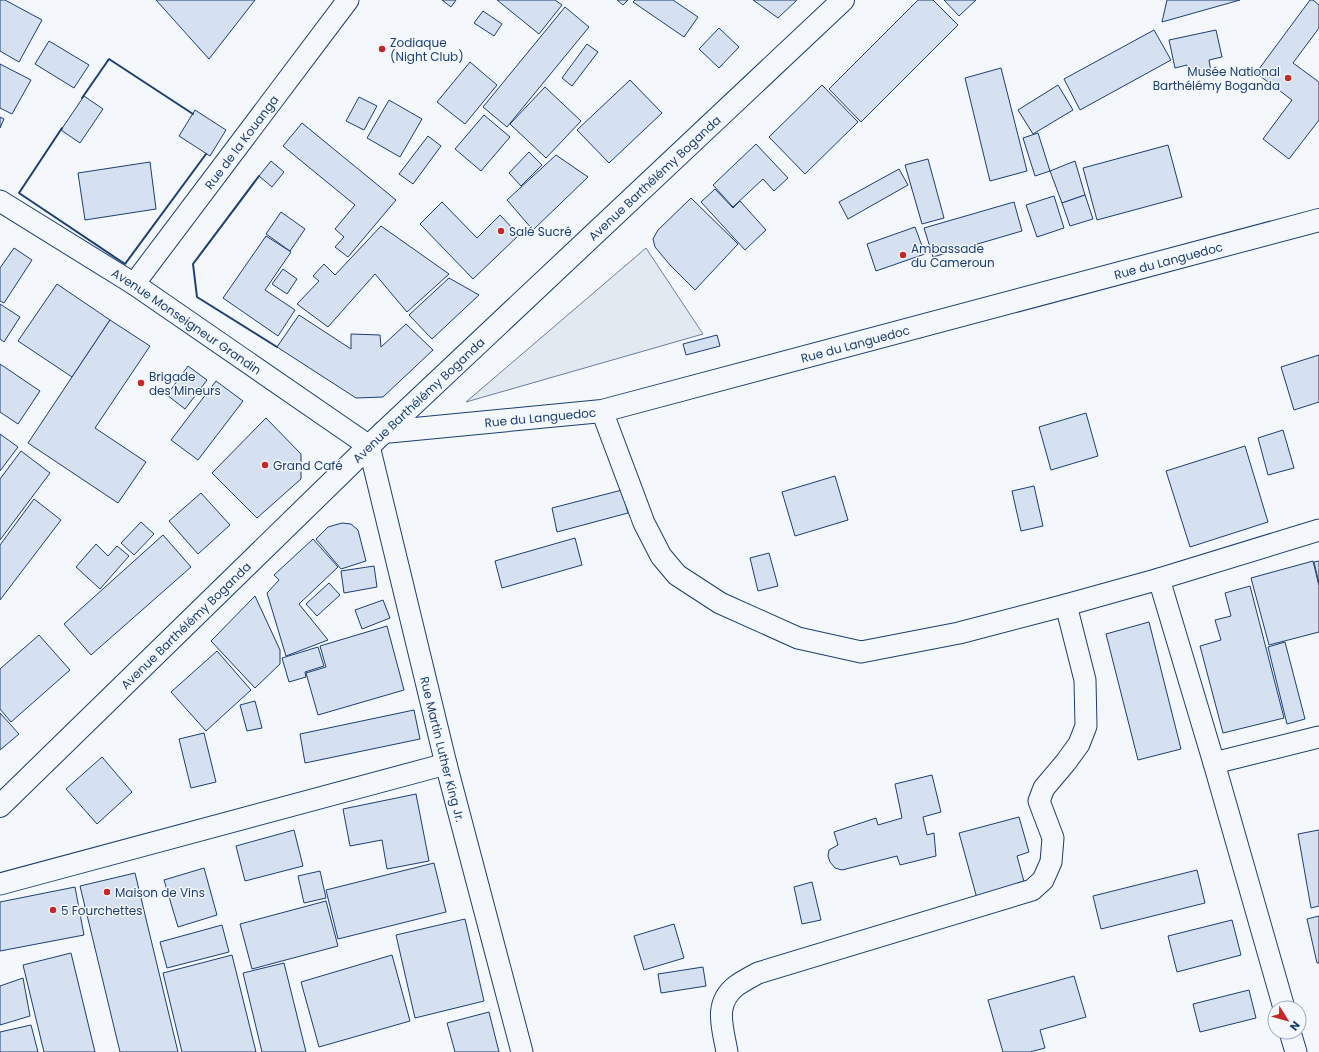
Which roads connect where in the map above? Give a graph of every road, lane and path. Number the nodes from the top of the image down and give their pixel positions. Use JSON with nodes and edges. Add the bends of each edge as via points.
{"nodes":[{"id":1,"x":348,"y":0,"type":"edge"},
{"id":2,"x":844,"y":0,"type":"edge"},
{"id":3,"x":0,"y":201,"type":"edge"},
{"id":4,"x":1319,"y":220,"type":"edge"},
{"id":5,"x":134,"y":284,"type":"junction"},
{"id":6,"x":602,"y":411,"type":"junction"},
{"id":7,"x":377,"y":439,"type":"junction"},
{"id":8,"x":1319,"y":530,"type":"edge"},
{"id":9,"x":1159,"y":580,"type":"junction"},
{"id":10,"x":1066,"y":605,"type":"junction"},
{"id":11,"x":1319,"y":737,"type":"edge"},
{"id":12,"x":1214,"y":763,"type":"junction"},
{"id":13,"x":446,"y":764,"type":"junction"},
{"id":14,"x":1,"y":804,"type":"edge"},
{"id":15,"x":0,"y":884,"type":"edge"},
{"id":16,"x":1282,"y":1000,"type":"edge"},
{"id":17,"x":1292,"y":1040,"type":"edge"},
{"id":18,"x":522,"y":1052,"type":"edge"},
{"id":19,"x":728,"y":1052,"type":"edge"},
{"id":20,"x":1296,"y":1052,"type":"edge"}],
"edges":[{"from":1,"to":5,"type":"street","name":"Rue de la Kouanga"},
{"from":2,"to":7,"type":"main road","name":"Avenue Barthélémy Boganda"},
{"from":3,"to":5,"type":"street","name":"Avenue Monseigneur Grandin"},
{"from":4,"to":6,"type":"main road","name":"Rue du Languedoc"},
{"from":5,"to":7,"type":"street","name":"Avenue Monseigneur Grandin"},
{"from":6,"to":7,"type":"main road","name":"Rue du Languedoc"},
{"from":6,"to":10,"type":"street","via":[[644,523],[661,556],[677,575],[720,603],[798,638],[862,652],[959,633]]},
{"from":7,"to":13,"type":"street","name":"Rue Martin Luther King Jr."},
{"from":7,"to":14,"type":"main road","name":"Avenue Barthélémy Boganda"},
{"from":8,"to":9,"type":"street"},
{"from":9,"to":10,"type":"street"},
{"from":9,"to":12,"type":"street"},
{"from":10,"to":19,"type":"street","via":[[1085,680],[1086,726],[1079,744],[1044,788],[1039,801],[1053,838],[1051,862],[1043,880],[1032,890],[758,973],[736,986],[726,996],[720,1014]]},
{"from":11,"to":12,"type":"street"},
{"from":12,"to":16,"type":"street"},
{"from":13,"to":15,"type":"street"},
{"from":13,"to":18,"type":"street","name":"Rue Martin Luther King Jr."},
{"from":17,"to":20,"type":"street"}]}
